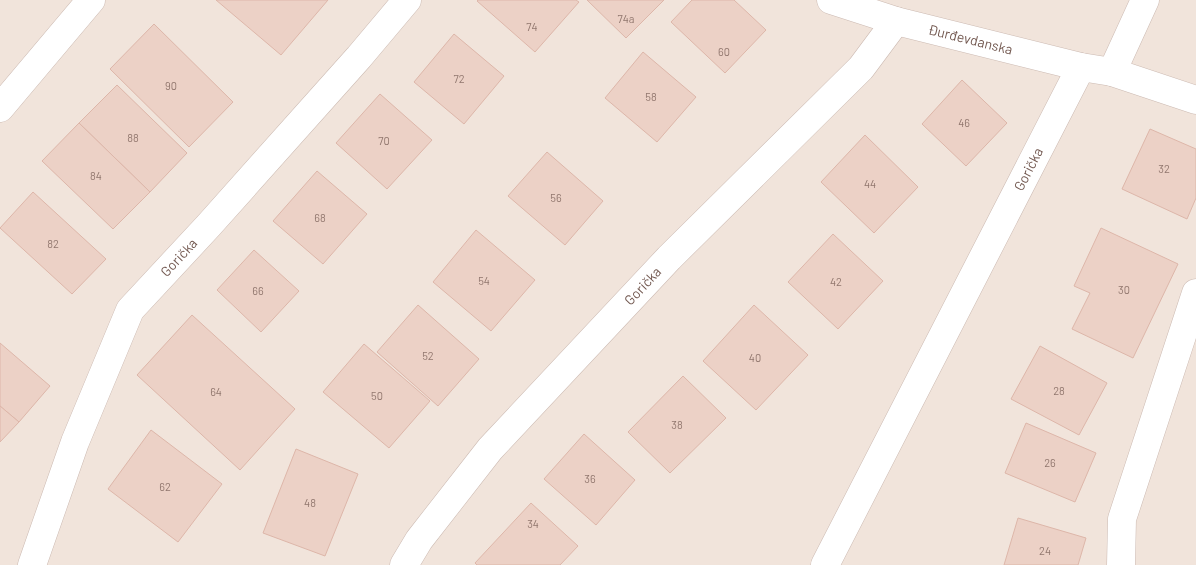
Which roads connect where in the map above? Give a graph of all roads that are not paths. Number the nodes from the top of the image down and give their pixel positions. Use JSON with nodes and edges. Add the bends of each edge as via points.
{"nodes":[{"id":1,"x":91,"y":0,"type":"edge"},
{"id":2,"x":407,"y":0,"type":"edge"},
{"id":3,"x":831,"y":0,"type":"edge"},
{"id":4,"x":1145,"y":0,"type":"edge"},
{"id":5,"x":896,"y":21,"type":"junction"},
{"id":6,"x":1081,"y":67,"type":"junction"},
{"id":7,"x":1112,"y":72,"type":"junction"},
{"id":8,"x":1196,"y":100,"type":"edge"},
{"id":9,"x":0,"y":108,"type":"edge"},
{"id":10,"x":1196,"y":293,"type":"edge"},
{"id":11,"x":32,"y":565,"type":"edge"},
{"id":12,"x":404,"y":565,"type":"edge"},
{"id":13,"x":825,"y":565,"type":"edge"},
{"id":14,"x":1121,"y":565,"type":"edge"}],
"edges":[{"from":1,"to":9,"type":"street"},
{"from":2,"to":11,"type":"street","name":"Gorička","via":[[360,57],[130,310],[75,442]]},
{"from":3,"to":5,"type":"street","name":"Đurđevdanska"},
{"from":4,"to":7,"type":"street"},
{"from":5,"to":6,"type":"street","name":"Đurđevdanska"},
{"from":5,"to":12,"type":"street","name":"Gorička","via":[[861,68],[669,258],[490,449],[419,540]]},
{"from":6,"to":7,"type":"street","name":"Đurđevdanska"},
{"from":6,"to":13,"type":"street","name":"Gorička"},
{"from":7,"to":8,"type":"street","name":"Đurđevdanska"},
{"from":10,"to":14,"type":"street","via":[[1122,519]]}]}
